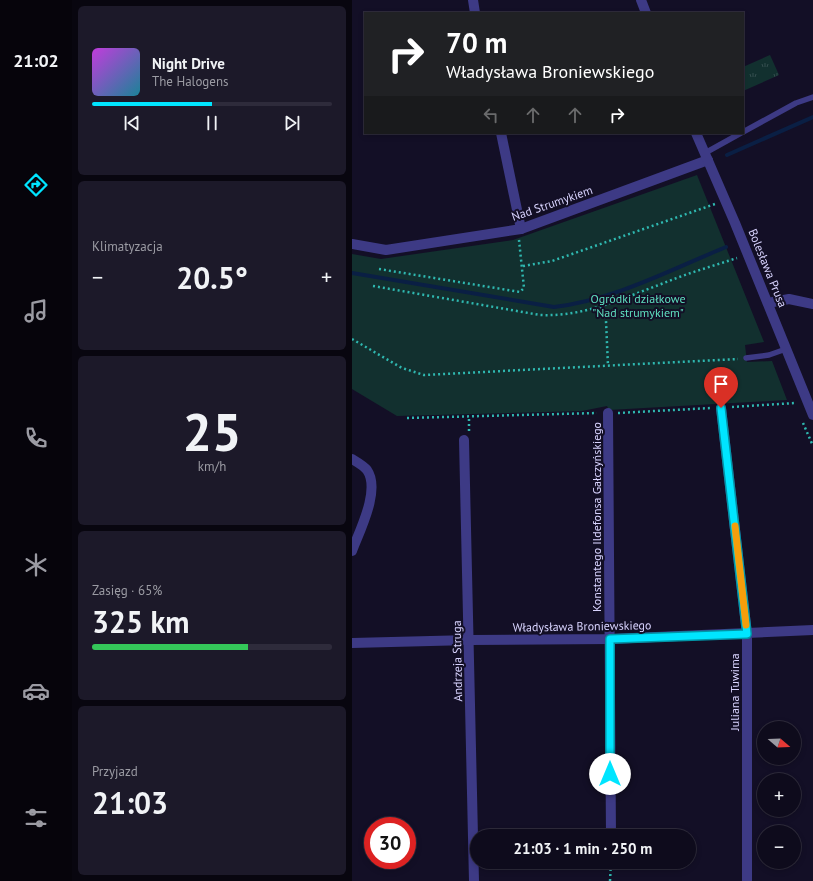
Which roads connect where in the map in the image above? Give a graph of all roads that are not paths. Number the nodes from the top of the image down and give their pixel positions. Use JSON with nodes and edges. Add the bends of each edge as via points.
{"nodes":[{"id":1,"x":473,"y":0,"type":"edge"},
{"id":2,"x":641,"y":0,"type":"edge"},
{"id":3,"x":475,"y":12,"type":"edge"},
{"id":4,"x":646,"y":12,"type":"edge"},
{"id":5,"x":813,"y":97,"type":"edge"},
{"id":6,"x":744,"y":131,"type":"edge"},
{"id":7,"x":501,"y":134,"type":"edge"},
{"id":8,"x":696,"y":134,"type":"edge"},
{"id":9,"x":739,"y":134,"type":"edge"},
{"id":10,"x":706,"y":156,"type":"junction"},
{"id":11,"x":519,"y":229,"type":"junction"},
{"id":12,"x":352,"y":244,"type":"edge"},
{"id":13,"x":768,"y":303,"type":"junction"},
{"id":14,"x":813,"y":304,"type":"edge"},
{"id":15,"x":786,"y":348,"type":"junction"},
{"id":16,"x":746,"y":358,"type":"road end"},
{"id":17,"x":721,"y":408,"type":"dead end"},
{"id":18,"x":608,"y":413,"type":"dead end"},
{"id":19,"x":813,"y":414,"type":"edge"},
{"id":20,"x":464,"y":440,"type":"dead end"},
{"id":21,"x":352,"y":459,"type":"edge"},
{"id":22,"x":352,"y":551,"type":"edge"},
{"id":23,"x":813,"y":630,"type":"edge"},
{"id":24,"x":747,"y":634,"type":"junction"},
{"id":25,"x":610,"y":639,"type":"junction"},
{"id":26,"x":470,"y":640,"type":"junction"},
{"id":27,"x":352,"y":643,"type":"edge"},
{"id":28,"x":611,"y":829,"type":"edge"},
{"id":29,"x":474,"y":881,"type":"edge"},
{"id":30,"x":747,"y":881,"type":"edge"}],
"edges":[{"from":1,"to":3,"type":"street"},
{"from":2,"to":4,"type":"street"},
{"from":5,"to":6,"type":"lane","via":[[796,103]]},
{"from":7,"to":11,"type":"street"},
{"from":8,"to":10,"type":"street","name":"Bolesława Prusa"},
{"from":9,"to":10,"type":"lane"},
{"from":10,"to":11,"type":"street","name":"Nad Strumykiem"},
{"from":10,"to":13,"type":"street","name":"Bolesława Prusa"},
{"from":11,"to":12,"type":"street","name":"Nad Strumykiem","via":[[386,250]]},
{"from":13,"to":14,"type":"street","via":[[789,298]]},
{"from":13,"to":15,"type":"street","name":"Bolesława Prusa"},
{"from":15,"to":16,"type":"lane","via":[[769,356]]},
{"from":15,"to":19,"type":"street","name":"Bolesława Prusa"},
{"from":17,"to":24,"type":"street","name":"Juliana Tuwima"},
{"from":18,"to":25,"type":"street","name":"Konstantego Ildefonsa Gałczyńskiego"},
{"from":20,"to":26,"type":"street","name":"Andrzeja Struga"},
{"from":21,"to":22,"type":"street","via":[[367,471],[371,480],[368,508]]},
{"from":23,"to":24,"type":"street","name":"Władysława Broniewskiego"},
{"from":24,"to":25,"type":"street","name":"Władysława Broniewskiego"},
{"from":24,"to":30,"type":"street","name":"Juliana Tuwima"},
{"from":25,"to":26,"type":"street","name":"Władysława Broniewskiego"},
{"from":25,"to":28,"type":"street","name":"Konstantego Ildefonsa Gałczyńskiego"},
{"from":26,"to":27,"type":"street","name":"Władysława Broniewskiego"},
{"from":26,"to":29,"type":"street","name":"Andrzeja Struga"}]}
